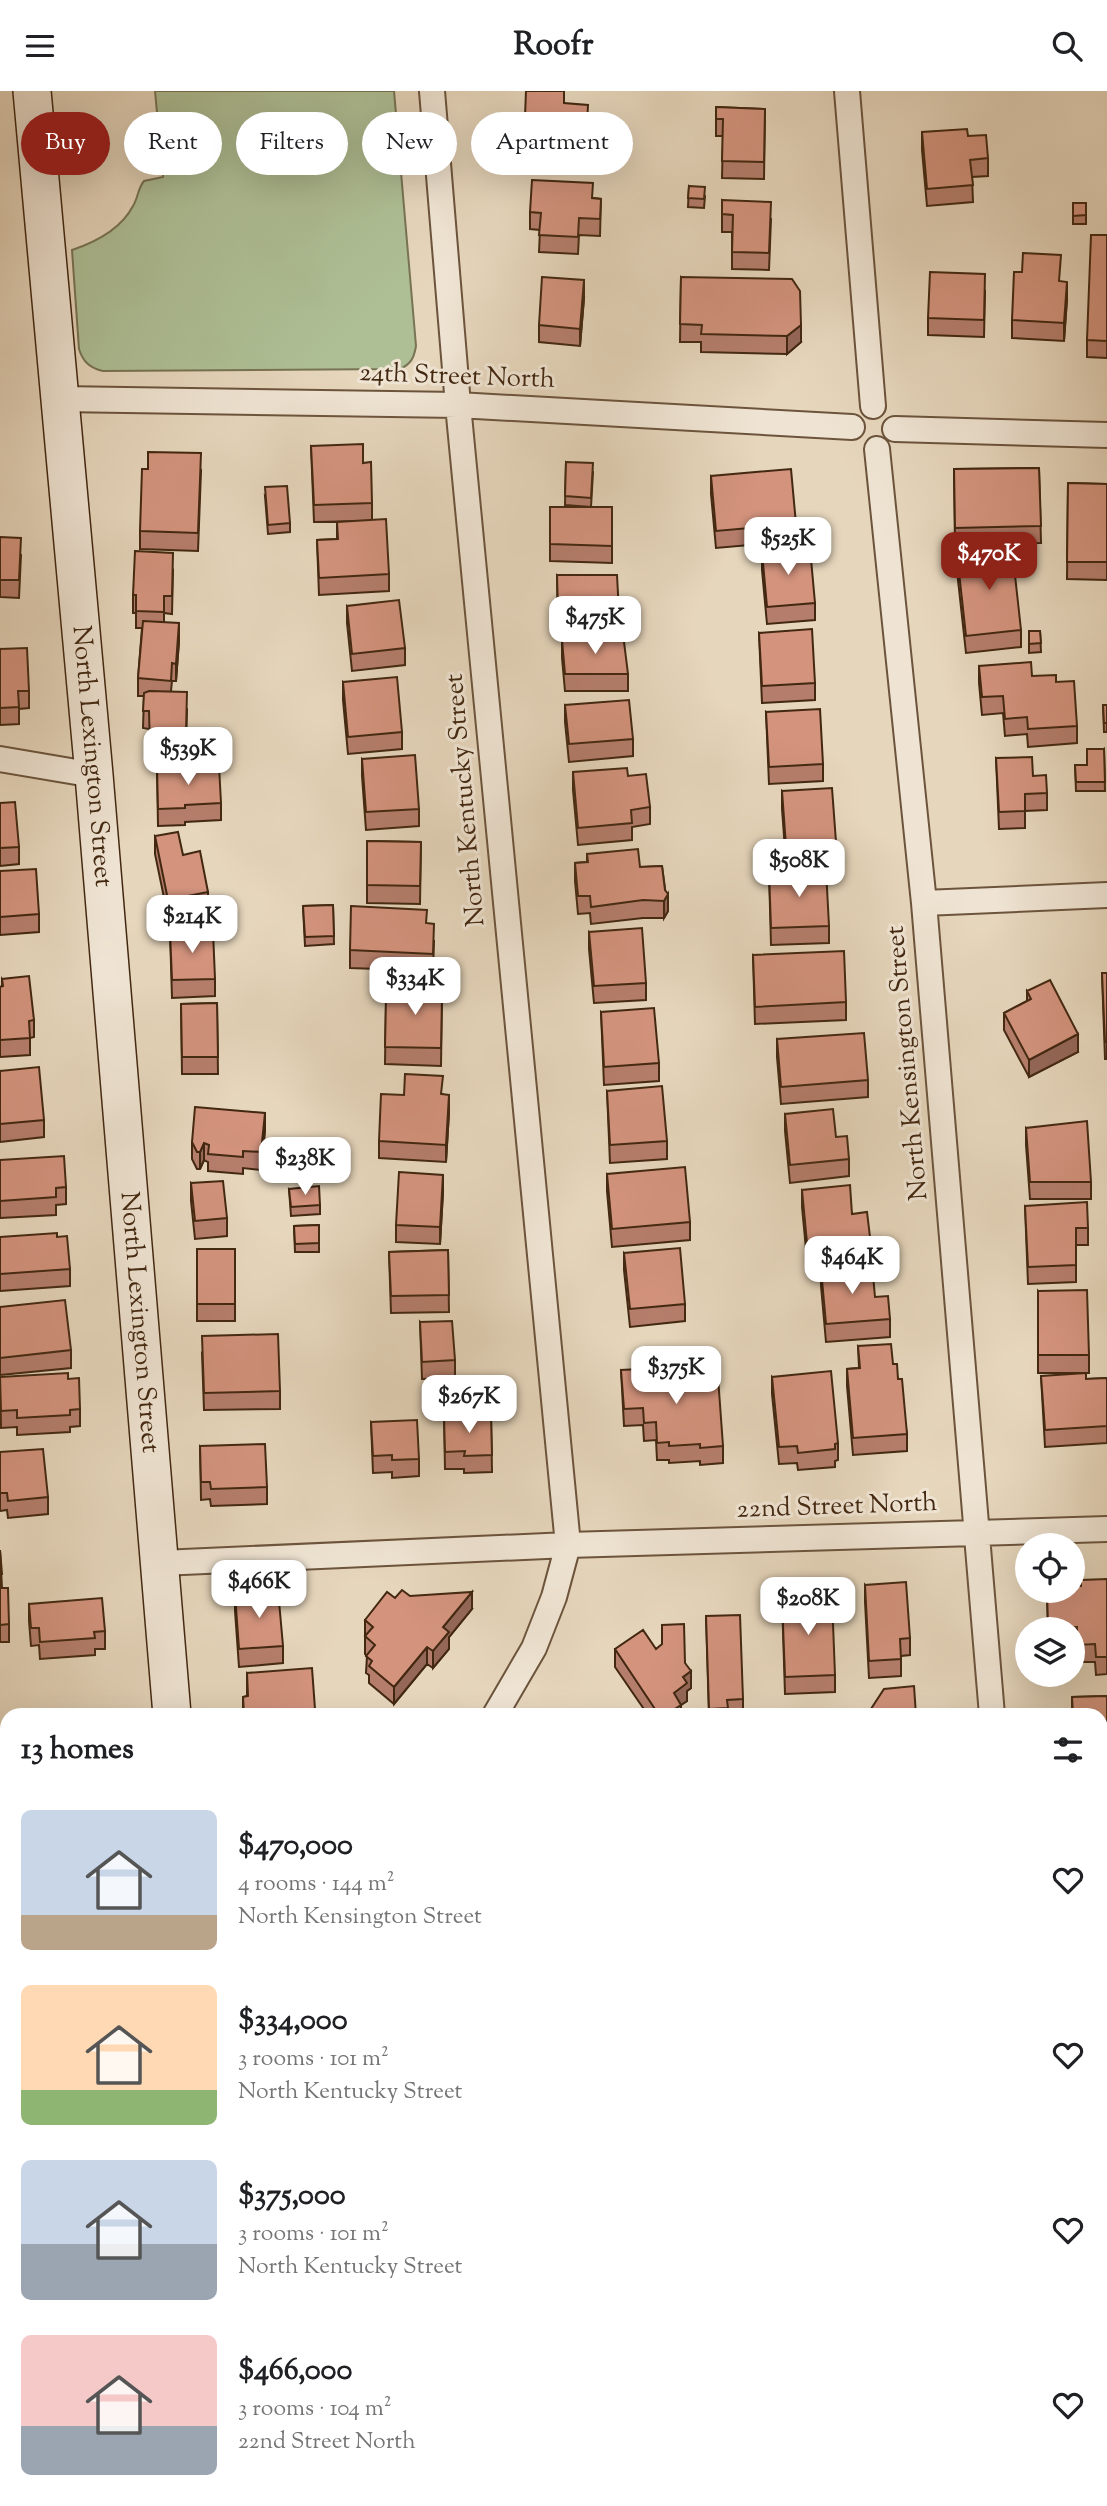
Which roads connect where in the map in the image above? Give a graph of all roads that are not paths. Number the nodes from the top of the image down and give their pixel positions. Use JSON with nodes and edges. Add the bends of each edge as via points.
{"nodes":[{"id":1,"x":32,"y":91,"type":"edge"},
{"id":2,"x":432,"y":91,"type":"edge"},
{"id":3,"x":847,"y":91,"type":"edge"},
{"id":4,"x":60,"y":400,"type":"junction"},
{"id":5,"x":458,"y":405,"type":"junction"},
{"id":6,"x":873,"y":406,"type":"junction"},
{"id":7,"x":852,"y":427,"type":"junction"},
{"id":8,"x":895,"y":429,"type":"junction"},
{"id":9,"x":1107,"y":435,"type":"edge"},
{"id":10,"x":877,"y":449,"type":"junction"},
{"id":11,"x":0,"y":759,"type":"edge"},
{"id":12,"x":94,"y":775,"type":"junction"},
{"id":13,"x":1107,"y":895,"type":"edge"},
{"id":14,"x":924,"y":903,"type":"junction"},
{"id":15,"x":1107,"y":1529,"type":"edge"},
{"id":16,"x":976,"y":1533,"type":"junction"},
{"id":17,"x":568,"y":1545,"type":"junction"},
{"id":18,"x":160,"y":1563,"type":"junction"},
{"id":19,"x":171,"y":1708,"type":"edge"},
{"id":20,"x":499,"y":1708,"type":"edge"},
{"id":21,"x":991,"y":1708,"type":"edge"}],
"edges":[{"from":1,"to":4,"type":"street","name":"North Lexington Street"},
{"from":2,"to":5,"type":"street","name":"North Kentucky Street"},
{"from":3,"to":6,"type":"street"},
{"from":4,"to":5,"type":"street","name":"24th Street North"},
{"from":4,"to":12,"type":"street","name":"North Lexington Street"},
{"from":5,"to":7,"type":"street","name":"24th Street North"},
{"from":5,"to":17,"type":"street","name":"North Kentucky Street"},
{"from":6,"to":7,"type":"street","via":[[861,410]]},
{"from":6,"to":8,"type":"street","via":[[892,415]]},
{"from":7,"to":10,"type":"street","via":[[859,444]]},
{"from":8,"to":9,"type":"street"},
{"from":8,"to":10,"type":"street","via":[[890,442]]},
{"from":10,"to":14,"type":"street","name":"North Kensington Street"},
{"from":11,"to":12,"type":"street"},
{"from":12,"to":18,"type":"street","name":"North Lexington Street"},
{"from":13,"to":14,"type":"street"},
{"from":14,"to":16,"type":"street","name":"North Kensington Street"},
{"from":15,"to":16,"type":"street","name":"22nd Street North"},
{"from":16,"to":17,"type":"street","name":"22nd Street North"},
{"from":16,"to":21,"type":"street","name":"North Kensington Street"},
{"from":17,"to":18,"type":"street","name":"22nd Street North"},
{"from":17,"to":20,"type":"street","via":[[534,1648]]},
{"from":18,"to":19,"type":"street","name":"North Lexington Street"}]}
